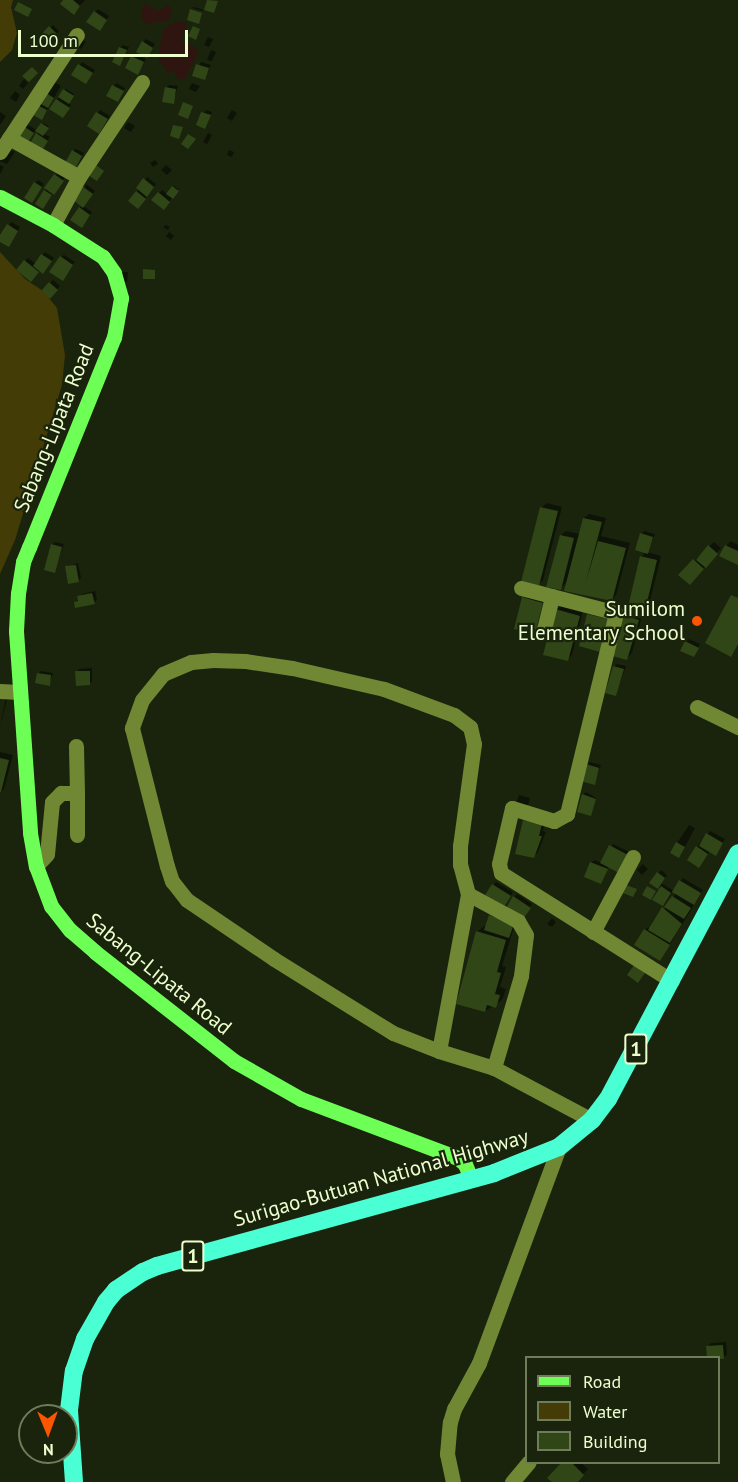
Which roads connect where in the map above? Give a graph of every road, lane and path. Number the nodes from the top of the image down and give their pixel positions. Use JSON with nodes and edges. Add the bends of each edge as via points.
{"nodes":[{"id":1,"x":77,"y":35,"type":"dead end"},
{"id":2,"x":142,"y":82,"type":"dead end"},
{"id":3,"x":9,"y":138,"type":"junction"},
{"id":4,"x":0,"y":152,"type":"edge"},
{"id":5,"x":80,"y":177,"type":"junction"},
{"id":6,"x":0,"y":197,"type":"edge"},
{"id":7,"x":53,"y":225,"type":"junction"},
{"id":8,"x":521,"y":588,"type":"dead end"},
{"id":9,"x":552,"y":596,"type":"junction"},
{"id":10,"x":543,"y":633,"type":"dead end"},
{"id":11,"x":0,"y":691,"type":"edge"},
{"id":12,"x":20,"y":692,"type":"junction"},
{"id":13,"x":697,"y":707,"type":"dead end"},
{"id":14,"x":738,"y":727,"type":"edge"},
{"id":15,"x":76,"y":746,"type":"dead end"},
{"id":16,"x":77,"y":794,"type":"junction"},
{"id":17,"x":77,"y":835,"type":"dead end"},
{"id":18,"x":738,"y":853,"type":"edge"},
{"id":19,"x":633,"y":857,"type":"dead end"},
{"id":20,"x":36,"y":866,"type":"junction"},
{"id":21,"x":468,"y":894,"type":"junction"},
{"id":22,"x":593,"y":932,"type":"junction"},
{"id":23,"x":672,"y":981,"type":"junction"},
{"id":24,"x":439,"y":1051,"type":"junction"},
{"id":25,"x":494,"y":1068,"type":"junction"},
{"id":26,"x":592,"y":1120,"type":"junction"},
{"id":27,"x":559,"y":1147,"type":"junction"},
{"id":28,"x":471,"y":1179,"type":"junction"},
{"id":29,"x":528,"y":1464,"type":"edge"},
{"id":30,"x":74,"y":1482,"type":"edge"},
{"id":31,"x":453,"y":1482,"type":"edge"},
{"id":32,"x":512,"y":1482,"type":"edge"}],
"edges":[{"from":1,"to":3,"type":"street"},
{"from":2,"to":5,"type":"street"},
{"from":3,"to":4,"type":"street"},
{"from":3,"to":5,"type":"street"},
{"from":5,"to":7,"type":"street"},
{"from":6,"to":7,"type":"main road","name":"Sabang-Lipata Road"},
{"from":7,"to":12,"type":"main road","name":"Sabang-Lipata Road","via":[[104,257],[119,286],[121,310],[114,337],[23,562],[16,631]]},
{"from":8,"to":9,"type":"street"},
{"from":9,"to":10,"type":"street"},
{"from":9,"to":22,"type":"street","via":[[616,612],[567,814],[554,821],[512,808],[499,864],[501,873]]},
{"from":11,"to":12,"type":"street"},
{"from":12,"to":20,"type":"main road","name":"Sabang-Lipata Road"},
{"from":13,"to":14,"type":"street"},
{"from":15,"to":16,"type":"street"},
{"from":16,"to":17,"type":"street"},
{"from":16,"to":20,"type":"street","via":[[61,793],[52,802],[50,847]]},
{"from":18,"to":23,"type":"highway","name":"Surigao-Butuan National Highway","number":"1"},
{"from":19,"to":22,"type":"street"},
{"from":20,"to":28,"type":"main road","name":"Sabang-Lipata Road","via":[[51,906],[70,930],[234,1061],[302,1099],[458,1158]]},
{"from":21,"to":24,"type":"street"},
{"from":21,"to":24,"type":"street","via":[[460,865],[460,846],[473,734],[454,715],[384,689],[245,661],[213,660],[174,668],[163,674],[142,700],[132,728],[137,755],[166,867],[178,890],[274,959],[393,1033]]},
{"from":21,"to":25,"type":"street","via":[[518,921],[526,935],[518,986]]},
{"from":22,"to":23,"type":"street"},
{"from":23,"to":26,"type":"highway","name":"Surigao-Butuan National Highway","number":"1","via":[[608,1099]]},
{"from":24,"to":25,"type":"street"},
{"from":25,"to":26,"type":"street"},
{"from":26,"to":27,"type":"highway","name":"Surigao-Butuan National Highway","number":"1"},
{"from":27,"to":28,"type":"highway","name":"Surigao-Butuan National Highway","number":"1","via":[[514,1167]]},
{"from":27,"to":31,"type":"street","via":[[479,1363],[454,1409],[447,1454]]},
{"from":28,"to":30,"type":"highway","name":"Surigao-Butuan National Highway","number":"1","via":[[173,1261],[127,1281],[95,1319],[74,1371],[69,1418]]},
{"from":29,"to":32,"type":"street"}]}
